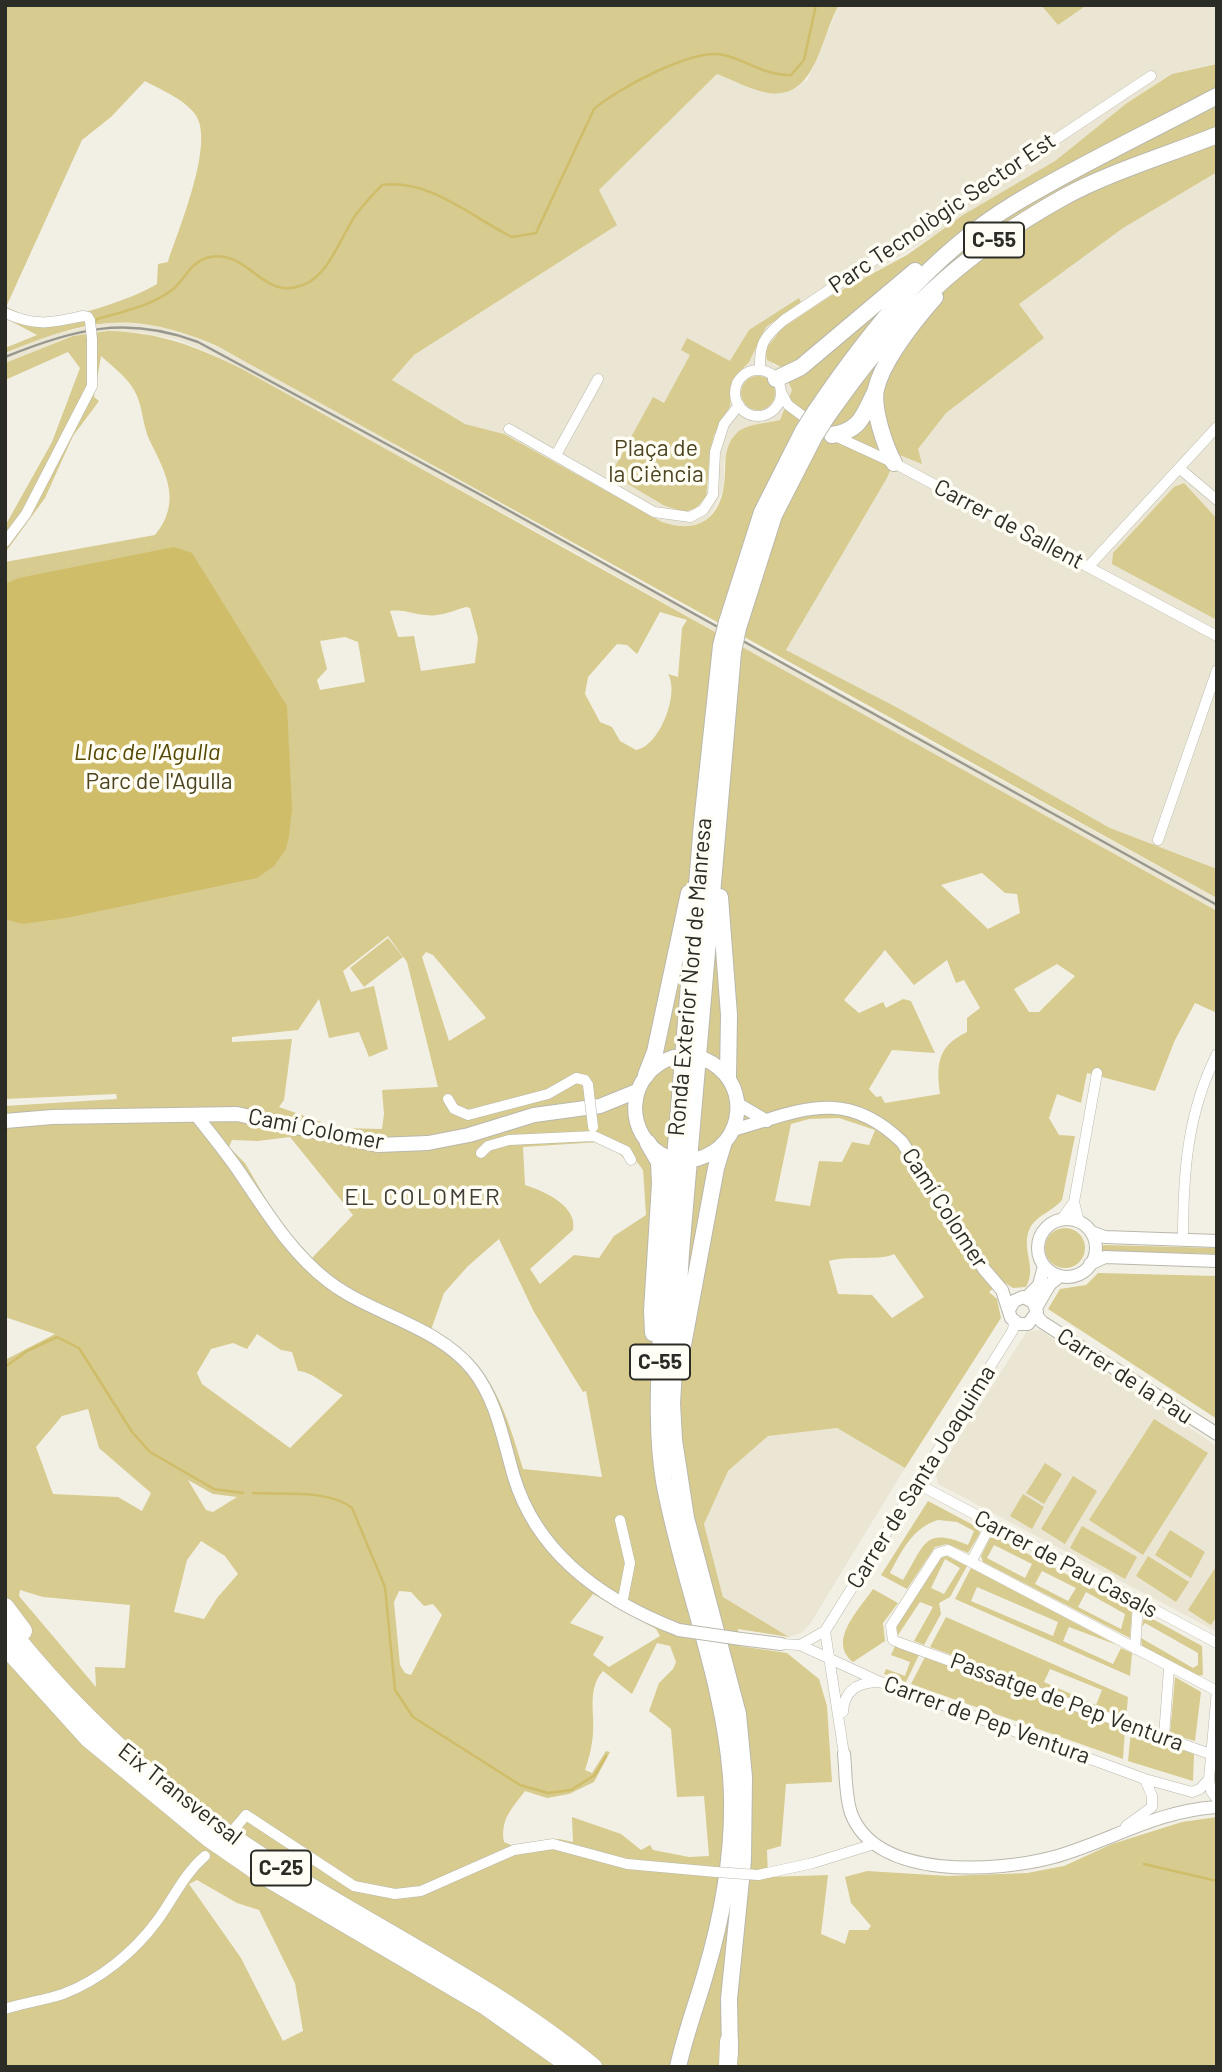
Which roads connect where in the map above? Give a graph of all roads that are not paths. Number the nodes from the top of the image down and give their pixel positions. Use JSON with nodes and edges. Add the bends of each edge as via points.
{"nodes":[{"id":1,"x":1151,"y":76,"type":"dead end"},
{"id":2,"x":1217,"y":88,"type":"edge"},
{"id":3,"x":1217,"y":96,"type":"edge"},
{"id":4,"x":1191,"y":110,"type":"junction"},
{"id":5,"x":1217,"y":135,"type":"edge"},
{"id":6,"x":1012,"y":205,"type":"junction"},
{"id":7,"x":973,"y":253,"type":"junction"},
{"id":8,"x":5,"y":313,"type":"edge"},
{"id":9,"x":760,"y":370,"type":"junction"},
{"id":10,"x":598,"y":379,"type":"dead end"},
{"id":11,"x":779,"y":386,"type":"junction"},
{"id":12,"x":876,"y":390,"type":"junction"},
{"id":13,"x":739,"y":405,"type":"junction"},
{"id":14,"x":771,"y":412,"type":"junction"},
{"id":15,"x":811,"y":423,"type":"junction"},
{"id":16,"x":1217,"y":427,"type":"edge"},
{"id":17,"x":509,"y":429,"type":"dead end"},
{"id":18,"x":832,"y":435,"type":"junction"},
{"id":19,"x":556,"y":456,"type":"junction"},
{"id":20,"x":894,"y":463,"type":"junction"},
{"id":21,"x":1179,"y":468,"type":"junction"},
{"id":22,"x":1217,"y":500,"type":"edge"},
{"id":23,"x":5,"y":542,"type":"edge"},
{"id":24,"x":1089,"y":566,"type":"junction"},
{"id":25,"x":1217,"y":636,"type":"edge"},
{"id":26,"x":727,"y":649,"type":"junction"},
{"id":27,"x":1217,"y":670,"type":"edge"},
{"id":28,"x":718,"y":814,"type":"junction"},
{"id":29,"x":1158,"y":840,"type":"dead end"},
{"id":30,"x":700,"y":850,"type":"junction"},
{"id":31,"x":1217,"y":1054,"type":"edge"},
{"id":32,"x":674,"y":1057,"type":"dead end"},
{"id":33,"x":704,"y":1059,"type":"dead end"},
{"id":34,"x":1097,"y":1073,"type":"dead end"},
{"id":35,"x":646,"y":1075,"type":"junction"},
{"id":36,"x":728,"y":1076,"type":"junction"},
{"id":37,"x":637,"y":1091,"type":"junction"},
{"id":38,"x":448,"y":1099,"type":"dead end"},
{"id":39,"x":738,"y":1104,"type":"junction"},
{"id":40,"x":600,"y":1106,"type":"junction"},
{"id":41,"x":196,"y":1115,"type":"junction"},
{"id":42,"x":5,"y":1121,"type":"edge"},
{"id":43,"x":767,"y":1121,"type":"junction"},
{"id":44,"x":636,"y":1122,"type":"junction"},
{"id":45,"x":733,"y":1130,"type":"junction"},
{"id":46,"x":593,"y":1132,"type":"junction"},
{"id":47,"x":648,"y":1143,"type":"junction"},
{"id":48,"x":723,"y":1145,"type":"junction"},
{"id":49,"x":481,"y":1153,"type":"dead end"},
{"id":50,"x":667,"y":1157,"type":"dead end"},
{"id":51,"x":697,"y":1159,"type":"dead end"},
{"id":52,"x":631,"y":1160,"type":"dead end"},
{"id":53,"x":1074,"y":1202,"type":"junction"},
{"id":54,"x":1061,"y":1220,"type":"junction"},
{"id":55,"x":1079,"y":1222,"type":"junction"},
{"id":56,"x":1091,"y":1233,"type":"junction"},
{"id":57,"x":1183,"y":1240,"type":"junction"},
{"id":58,"x":1217,"y":1241,"type":"edge"},
{"id":59,"x":1217,"y":1261,"type":"edge"},
{"id":60,"x":1090,"y":1264,"type":"junction"},
{"id":61,"x":1044,"y":1266,"type":"junction"},
{"id":62,"x":1060,"y":1276,"type":"junction"},
{"id":63,"x":1002,"y":1290,"type":"junction"},
{"id":64,"x":1023,"y":1298,"type":"junction"},
{"id":65,"x":1036,"y":1312,"type":"junction"},
{"id":66,"x":1012,"y":1316,"type":"junction"},
{"id":67,"x":665,"y":1405,"type":"junction"},
{"id":68,"x":1217,"y":1434,"type":"edge"},
{"id":69,"x":916,"y":1483,"type":"junction"},
{"id":70,"x":620,"y":1520,"type":"dead end"},
{"id":71,"x":991,"y":1524,"type":"junction"},
{"id":72,"x":971,"y":1562,"type":"junction"},
{"id":73,"x":1138,"y":1603,"type":"junction"},
{"id":74,"x":622,"y":1604,"type":"junction"},
{"id":75,"x":5,"y":1607,"type":"edge"},
{"id":76,"x":5,"y":1624,"type":"edge"},
{"id":77,"x":825,"y":1631,"type":"junction"},
{"id":78,"x":1217,"y":1643,"type":"edge"},
{"id":79,"x":781,"y":1644,"type":"joint"},
{"id":80,"x":800,"y":1645,"type":"junction"},
{"id":81,"x":5,"y":1646,"type":"edge"},
{"id":82,"x":1135,"y":1649,"type":"junction"},
{"id":83,"x":830,"y":1659,"type":"junction"},
{"id":84,"x":1169,"y":1668,"type":"junction"},
{"id":85,"x":880,"y":1682,"type":"junction"},
{"id":86,"x":1217,"y":1691,"type":"edge"},
{"id":87,"x":1164,"y":1736,"type":"junction"},
{"id":88,"x":1210,"y":1754,"type":"junction"},
{"id":89,"x":844,"y":1755,"type":"junction"},
{"id":90,"x":1145,"y":1779,"type":"junction"},
{"id":91,"x":1209,"y":1779,"type":"junction"},
{"id":92,"x":162,"y":1783,"type":"junction"},
{"id":93,"x":1217,"y":1799,"type":"edge"},
{"id":94,"x":1217,"y":1807,"type":"edge"},
{"id":95,"x":234,"y":1828,"type":"dead end"},
{"id":96,"x":1117,"y":1833,"type":"junction"},
{"id":97,"x":874,"y":1844,"type":"junction"},
{"id":98,"x":205,"y":1856,"type":"dead end"},
{"id":99,"x":5,"y":2010,"type":"edge"},
{"id":100,"x":729,"y":2041,"type":"joint"},
{"id":101,"x":572,"y":2067,"type":"edge"},
{"id":102,"x":593,"y":2067,"type":"edge"},
{"id":103,"x":678,"y":2067,"type":"edge"},
{"id":104,"x":730,"y":2067,"type":"edge"}],
"edges":[{"from":1,"to":9,"type":"street","name":"Parc Tecnològic Sector Est","via":[[784,320],[765,336]]},
{"from":2,"to":4,"type":"highway"},
{"from":3,"to":4,"type":"highway","name":"Ronda Exterior Nord de Manresa","number":"C-55"},
{"from":4,"to":6,"type":"highway","name":"Ronda Exterior Nord de Manresa","number":"C-55"},
{"from":5,"to":7,"type":"highway","name":"Ronda Exterior Nord de Manresa","number":"C-55","via":[[1066,195]]},
{"from":6,"to":11,"type":"highway","via":[[971,225]]},
{"from":6,"to":15,"type":"highway","name":"Ronda Exterior Nord de Manresa","number":"C-55","via":[[906,293],[854,354]]},
{"from":7,"to":12,"type":"highway","via":[[897,348]]},
{"from":7,"to":15,"type":"highway","name":"Ronda Exterior Nord de Manresa","number":"C-55","via":[[919,299]]},
{"from":8,"to":23,"type":"street","bridge":true,"via":[[28,323],[46,324],[88,317],[92,339],[92,386],[26,514]]},
{"from":9,"to":11,"type":"street"},
{"from":9,"to":13,"type":"street","via":[[745,374],[737,383]]},
{"from":10,"to":19,"type":"street"},
{"from":11,"to":14,"type":"street","via":[[778,405]]},
{"from":11,"to":15,"type":"street","name":"Carrer de Sallent"},
{"from":12,"to":18,"type":"highway","via":[[860,421],[849,432]]},
{"from":12,"to":20,"type":"highway","via":[[883,441]]},
{"from":13,"to":14,"type":"street","via":[[755,416]]},
{"from":13,"to":19,"type":"street","via":[[724,424],[715,452],[713,495],[703,510],[690,517],[654,512]]},
{"from":14,"to":15,"type":"street","name":"Carrer de Sallent"},
{"from":15,"to":18,"type":"street","name":"Carrer de Sallent"},
{"from":15,"to":26,"type":"highway","name":"Ronda Exterior Nord de Manresa","number":"C-55","bridge":true,"via":[[762,512]]},
{"from":16,"to":21,"type":"street"},
{"from":17,"to":19,"type":"street"},
{"from":18,"to":20,"type":"street","name":"Carrer de Sallent"},
{"from":20,"to":24,"type":"street","name":"Carrer de Sallent"},
{"from":21,"to":22,"type":"street"},
{"from":21,"to":24,"type":"street"},
{"from":24,"to":25,"type":"street","name":"Carrer de Sallent"},
{"from":26,"to":28,"type":"highway","name":"Ronda Exterior Nord de Manresa","number":"C-55"},
{"from":26,"to":30,"type":"highway","name":"Ronda Exterior Nord de Manresa","number":"C-55"},
{"from":27,"to":29,"type":"street"},
{"from":28,"to":36,"type":"highway"},
{"from":28,"to":67,"type":"highway","name":"Ronda Exterior Nord de Manresa","number":"C-55"},
{"from":30,"to":35,"type":"highway"},
{"from":30,"to":67,"type":"highway","name":"Ronda Exterior Nord de Manresa","number":"C-55","via":[[661,1332]]},
{"from":31,"to":57,"type":"street","via":[[1194,1112],[1188,1142]]},
{"from":32,"to":35,"type":"main road"},
{"from":33,"to":36,"type":"main road"},
{"from":34,"to":53,"type":"street"},
{"from":35,"to":37,"type":"main road"},
{"from":36,"to":39,"type":"main road"},
{"from":37,"to":40,"type":"main road","name":"Camí Colomer"},
{"from":37,"to":44,"type":"main road"},
{"from":38,"to":46,"type":"street","bridge":true,"via":[[454,1109],[468,1115],[548,1094],[576,1078],[585,1080]]},
{"from":39,"to":43,"type":"street"},
{"from":39,"to":45,"type":"main road"},
{"from":40,"to":41,"type":"main road","name":"Camí Colomer","via":[[534,1115],[428,1143],[378,1145],[261,1117]]},
{"from":40,"to":44,"type":"main road","name":"Camí Colomer","via":[[617,1108]]},
{"from":41,"to":42,"type":"main road","name":"Camí Colomer"},
{"from":41,"to":74,"type":"street","via":[[305,1261],[350,1297],[435,1339],[472,1369],[501,1427],[515,1480],[536,1525],[562,1559]]},
{"from":43,"to":45,"type":"street","name":"Camí Colomer"},
{"from":43,"to":63,"type":"street","name":"Camí Colomer","via":[[798,1109],[828,1105],[861,1112],[888,1128]]},
{"from":44,"to":47,"type":"main road"},
{"from":45,"to":48,"type":"main road"},
{"from":46,"to":49,"type":"street","via":[[509,1140]]},
{"from":46,"to":52,"type":"street"},
{"from":47,"to":50,"type":"main road"},
{"from":47,"to":67,"type":"highway","via":[[659,1162],[652,1311]]},
{"from":48,"to":51,"type":"main road"},
{"from":48,"to":67,"type":"highway"},
{"from":53,"to":54,"type":"street"},
{"from":53,"to":55,"type":"street"},
{"from":54,"to":55,"type":"street"},
{"from":54,"to":61,"type":"street","via":[[1046,1227],[1040,1238],[1038,1254]]},
{"from":55,"to":56,"type":"street"},
{"from":56,"to":57,"type":"street"},
{"from":56,"to":60,"type":"street","via":[[1096,1250]]},
{"from":57,"to":58,"type":"street"},
{"from":59,"to":60,"type":"street","via":[[1105,1257]]},
{"from":60,"to":62,"type":"street","via":[[1077,1275]]},
{"from":61,"to":62,"type":"street"},
{"from":61,"to":64,"type":"street","via":[[1039,1285]]},
{"from":62,"to":65,"type":"street","via":[[1050,1284]]},
{"from":63,"to":64,"type":"street","name":"Camí Colomer"},
{"from":63,"to":66,"type":"street","name":"Camí Colomer"},
{"from":64,"to":65,"type":"street","name":"Carrer de la Pau"},
{"from":64,"to":66,"type":"street","via":[[1014,1301]]},
{"from":65,"to":66,"type":"street","via":[[1026,1325]]},
{"from":65,"to":68,"type":"street","name":"Carrer de la Pau","via":[[1042,1322]]},
{"from":66,"to":69,"type":"street","name":"Carrer de Santa Joaquima","via":[[1013,1330]]},
{"from":67,"to":100,"type":"highway","name":"Ronda Exterior Nord de Manresa","number":"C-55","via":[[686,1518],[738,1714],[744,1777],[743,1860]]},
{"from":67,"to":103,"type":"highway","name":"Ronda Exterior Nord de Manresa","number":"C-55","via":[[664,1478],[717,1684],[731,1777],[730,1859],[722,1907]]},
{"from":69,"to":71,"type":"street","name":"Carrer de Pau Casals"},
{"from":69,"to":77,"type":"street","name":"Carrer de Santa Joaquima"},
{"from":70,"to":74,"type":"street","via":[[630,1563]]},
{"from":71,"to":72,"type":"street"},
{"from":71,"to":73,"type":"street","name":"Carrer de Pau Casals"},
{"from":72,"to":82,"type":"street"},
{"from":72,"to":87,"type":"street","name":"Passatge de Pep Ventura","via":[[948,1550],[938,1553],[891,1626],[893,1640]]},
{"from":73,"to":78,"type":"street","name":"Carrer de Pau Casals"},
{"from":73,"to":82,"type":"street"},
{"from":74,"to":79,"type":"street","bridge":true,"via":[[679,1630]]},
{"from":75,"to":92,"type":"highway"},
{"from":76,"to":92,"type":"highway","name":"Eix Transversal","number":"C-25","via":[[117,1746]]},
{"from":77,"to":80,"type":"street","name":"Carrer de Santa Joaquima"},
{"from":77,"to":83,"type":"street"},
{"from":79,"to":80,"type":"street"},
{"from":80,"to":83,"type":"street","name":"Carrer de Pep Ventura"},
{"from":81,"to":101,"type":"highway","name":"Eix Transversal","number":"C-25","via":[[88,1738],[209,1838],[261,1874],[484,2005]]},
{"from":82,"to":84,"type":"street"},
{"from":83,"to":85,"type":"street","name":"Carrer de Pep Ventura"},
{"from":83,"to":89,"type":"street"},
{"from":84,"to":86,"type":"street"},
{"from":84,"to":87,"type":"street"},
{"from":85,"to":89,"type":"street","via":[[856,1685],[848,1695],[843,1706]]},
{"from":85,"to":90,"type":"street","name":"Carrer de Pep Ventura"},
{"from":86,"to":88,"type":"street"},
{"from":87,"to":88,"type":"street","name":"Passatge de Pep Ventura"},
{"from":88,"to":91,"type":"street"},
{"from":89,"to":97,"type":"street","via":[[850,1811]]},
{"from":90,"to":91,"type":"street","name":"Carrer de Pep Ventura","via":[[1192,1792]]},
{"from":90,"to":96,"type":"street","via":[[1152,1807]]},
{"from":91,"to":93,"type":"street"},
{"from":92,"to":102,"type":"highway","name":"Eix Transversal","number":"C-25","via":[[267,1860],[488,1993]]},
{"from":94,"to":96,"type":"street","via":[[1179,1811]]},
{"from":95,"to":97,"type":"street","bridge":true,"via":[[246,1815],[354,1886],[395,1894],[421,1891],[514,1850],[553,1844],[627,1864],[758,1875]]},
{"from":96,"to":97,"type":"street","via":[[1057,1856],[1009,1864],[916,1863]]},
{"from":98,"to":99,"type":"street","via":[[184,1876],[138,1945],[115,1963],[63,1994]]},
{"from":100,"to":104,"type":"highway"}]}
